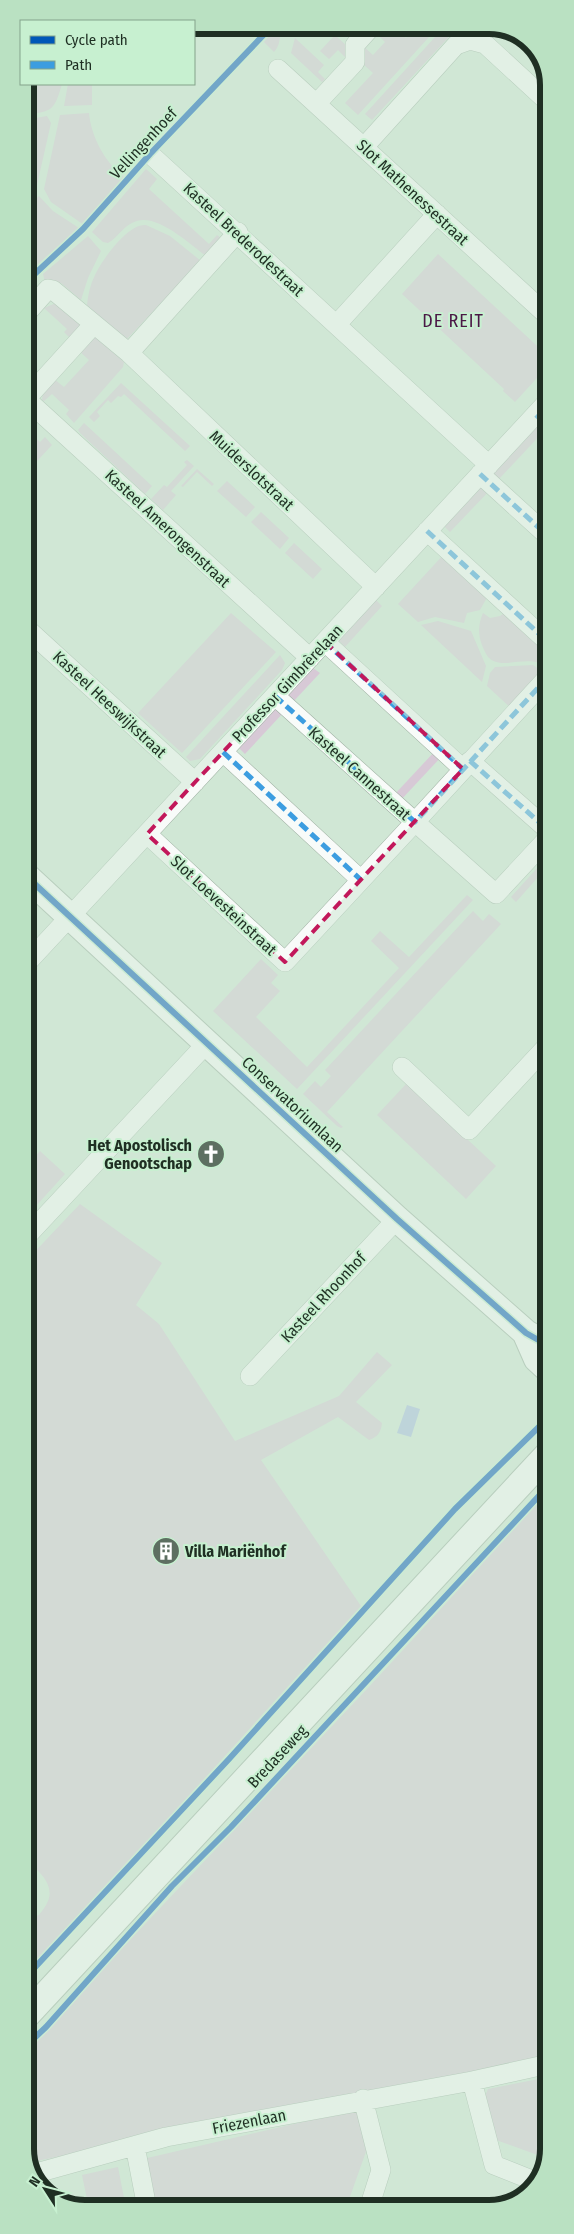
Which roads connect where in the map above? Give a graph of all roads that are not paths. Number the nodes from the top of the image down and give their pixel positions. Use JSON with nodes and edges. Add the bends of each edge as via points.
{"nodes":[{"id":1,"x":365,"y":34,"type":"edge"},
{"id":2,"x":278,"y":69,"type":"dead end"},
{"id":3,"x":540,"y":95,"type":"edge"},
{"id":4,"x":317,"y":103,"type":"junction"},
{"id":5,"x":364,"y":147,"type":"junction"},
{"id":6,"x":150,"y":154,"type":"dead end"},
{"id":7,"x":437,"y":214,"type":"junction"},
{"id":8,"x":238,"y":232,"type":"junction"},
{"id":9,"x":34,"y":305,"type":"edge"},
{"id":10,"x":540,"y":309,"type":"edge"},
{"id":11,"x":88,"y":318,"type":"junction"},
{"id":12,"x":337,"y":324,"type":"junction"},
{"id":13,"x":129,"y":353,"type":"junction"},
{"id":14,"x":34,"y":389,"type":"edge"},
{"id":15,"x":34,"y":406,"type":"edge"},
{"id":16,"x":540,"y":418,"type":"edge"},
{"id":17,"x":485,"y":469,"type":"junction"},
{"id":18,"x":540,"y":527,"type":"edge"},
{"id":19,"x":428,"y":532,"type":"junction"},
{"id":20,"x":376,"y":587,"type":"junction"},
{"id":21,"x":34,"y":634,"type":"edge"},
{"id":22,"x":540,"y":635,"type":"edge"},
{"id":23,"x":325,"y":642,"type":"junction"},
{"id":24,"x":310,"y":658,"type":"junction"},
{"id":25,"x":540,"y":686,"type":"edge"},
{"id":26,"x":275,"y":696,"type":"junction"},
{"id":27,"x":223,"y":752,"type":"junction"},
{"id":28,"x":467,"y":765,"type":"junction"},
{"id":29,"x":195,"y":782,"type":"junction"},
{"id":30,"x":415,"y":822,"type":"junction"},
{"id":31,"x":540,"y":824,"type":"edge"},
{"id":32,"x":147,"y":834,"type":"junction"},
{"id":33,"x":540,"y":847,"type":"edge"},
{"id":34,"x":361,"y":880,"type":"junction"},
{"id":35,"x":34,"y":883,"type":"edge"},
{"id":36,"x":70,"y":917,"type":"junction"},
{"id":37,"x":34,"y":956,"type":"edge"},
{"id":38,"x":207,"y":1043,"type":"junction"},
{"id":39,"x":540,"y":1054,"type":"edge"},
{"id":40,"x":402,"y":1067,"type":"dead end"},
{"id":41,"x":397,"y":1219,"type":"junction"},
{"id":42,"x":34,"y":1228,"type":"edge"},
{"id":43,"x":526,"y":1333,"type":"junction"},
{"id":44,"x":540,"y":1341,"type":"edge"},
{"id":45,"x":540,"y":1362,"type":"edge"},
{"id":46,"x":250,"y":1376,"type":"dead end"},
{"id":47,"x":540,"y":1463,"type":"edge"},
{"id":48,"x":34,"y":2007,"type":"edge"},
{"id":49,"x":540,"y":2066,"type":"edge"},
{"id":50,"x":472,"y":2081,"type":"junction"},
{"id":51,"x":363,"y":2099,"type":"junction"},
{"id":52,"x":135,"y":2146,"type":"junction"},
{"id":53,"x":39,"y":2172,"type":"edge"},
{"id":54,"x":530,"y":2179,"type":"edge"},
{"id":55,"x":145,"y":2200,"type":"edge"},
{"id":56,"x":372,"y":2200,"type":"edge"}],
"edges":[{"from":1,"to":4,"type":"street","via":[[355,46],[355,62]]},
{"from":2,"to":4,"type":"street","name":"Slot Mathenessestraat"},
{"from":3,"to":5,"type":"street","via":[[485,44],[470,40],[456,45]]},
{"from":4,"to":5,"type":"street","name":"Slot Mathenessestraat"},
{"from":5,"to":7,"type":"street","name":"Slot Mathenessestraat"},
{"from":6,"to":8,"type":"street","name":"Kasteel Brederodestraat"},
{"from":7,"to":10,"type":"street","name":"Slot Mathenessestraat"},
{"from":7,"to":12,"type":"street"},
{"from":8,"to":12,"type":"street","name":"Kasteel Brederodestraat"},
{"from":8,"to":13,"type":"street"},
{"from":9,"to":11,"type":"street","via":[[48,290],[53,290]]},
{"from":11,"to":13,"type":"street","name":"Muiderslotstraat"},
{"from":11,"to":14,"type":"street"},
{"from":12,"to":17,"type":"street","name":"Kasteel Brederodestraat"},
{"from":13,"to":20,"type":"street","name":"Muiderslotstraat"},
{"from":15,"to":24,"type":"street","name":"Kasteel Amerongenstraat"},
{"from":16,"to":17,"type":"street","name":"Professor Gimbrèrelaan"},
{"from":17,"to":18,"type":"street"},
{"from":17,"to":19,"type":"street","name":"Professor Gimbrèrelaan"},
{"from":19,"to":20,"type":"street","name":"Professor Gimbrèrelaan"},
{"from":19,"to":22,"type":"street"},
{"from":20,"to":23,"type":"street","name":"Professor Gimbrèrelaan"},
{"from":21,"to":29,"type":"street","name":"Kasteel Heeswijkstraat"},
{"from":23,"to":24,"type":"street","name":"Professor Gimbrèrelaan"},
{"from":23,"to":28,"type":"street"},
{"from":24,"to":26,"type":"street","name":"Professor Gimbrèrelaan"},
{"from":25,"to":28,"type":"street","name":"Kasteel Cannestraat"},
{"from":26,"to":27,"type":"street","name":"Professor Gimbrèrelaan"},
{"from":26,"to":30,"type":"street","name":"Kasteel Cannestraat"},
{"from":27,"to":29,"type":"street","name":"Professor Gimbrèrelaan"},
{"from":27,"to":34,"type":"street"},
{"from":28,"to":30,"type":"street","name":"Kasteel Cannestraat"},
{"from":28,"to":31,"type":"street"},
{"from":29,"to":32,"type":"street","name":"Professor Gimbrèrelaan"},
{"from":30,"to":33,"type":"street","via":[[496,894]]},
{"from":30,"to":34,"type":"street","name":"Slot Loevesteinstraat"},
{"from":32,"to":34,"type":"street","name":"Slot Loevesteinstraat","via":[[285,962]]},
{"from":32,"to":36,"type":"street","name":"Professor Gimbrèrelaan"},
{"from":35,"to":36,"type":"street","name":"Conservatoriumlaan"},
{"from":36,"to":37,"type":"street","name":"Professor Gimbrèrelaan"},
{"from":36,"to":38,"type":"street","name":"Conservatoriumlaan"},
{"from":38,"to":41,"type":"street","name":"Conservatoriumlaan"},
{"from":38,"to":42,"type":"street"},
{"from":39,"to":40,"type":"street","via":[[469,1130]]},
{"from":41,"to":43,"type":"street","name":"Conservatoriumlaan"},
{"from":41,"to":46,"type":"street","name":"Kasteel Rhoonhof"},
{"from":43,"to":44,"type":"street","name":"Conservatoriumlaan"},
{"from":43,"to":45,"type":"street","name":"Conservatoriumlaan"},
{"from":47,"to":48,"type":"street","name":"Bredaseweg"},
{"from":49,"to":50,"type":"street","name":"Friezenlaan"},
{"from":50,"to":51,"type":"street","name":"Friezenlaan"},
{"from":50,"to":54,"type":"street","via":[[494,2165]]},
{"from":51,"to":52,"type":"street","name":"Friezenlaan","via":[[166,2137]]},
{"from":51,"to":56,"type":"street","via":[[381,2170]]},
{"from":52,"to":53,"type":"street","name":"Friezenlaan"},
{"from":52,"to":55,"type":"street"}]}
